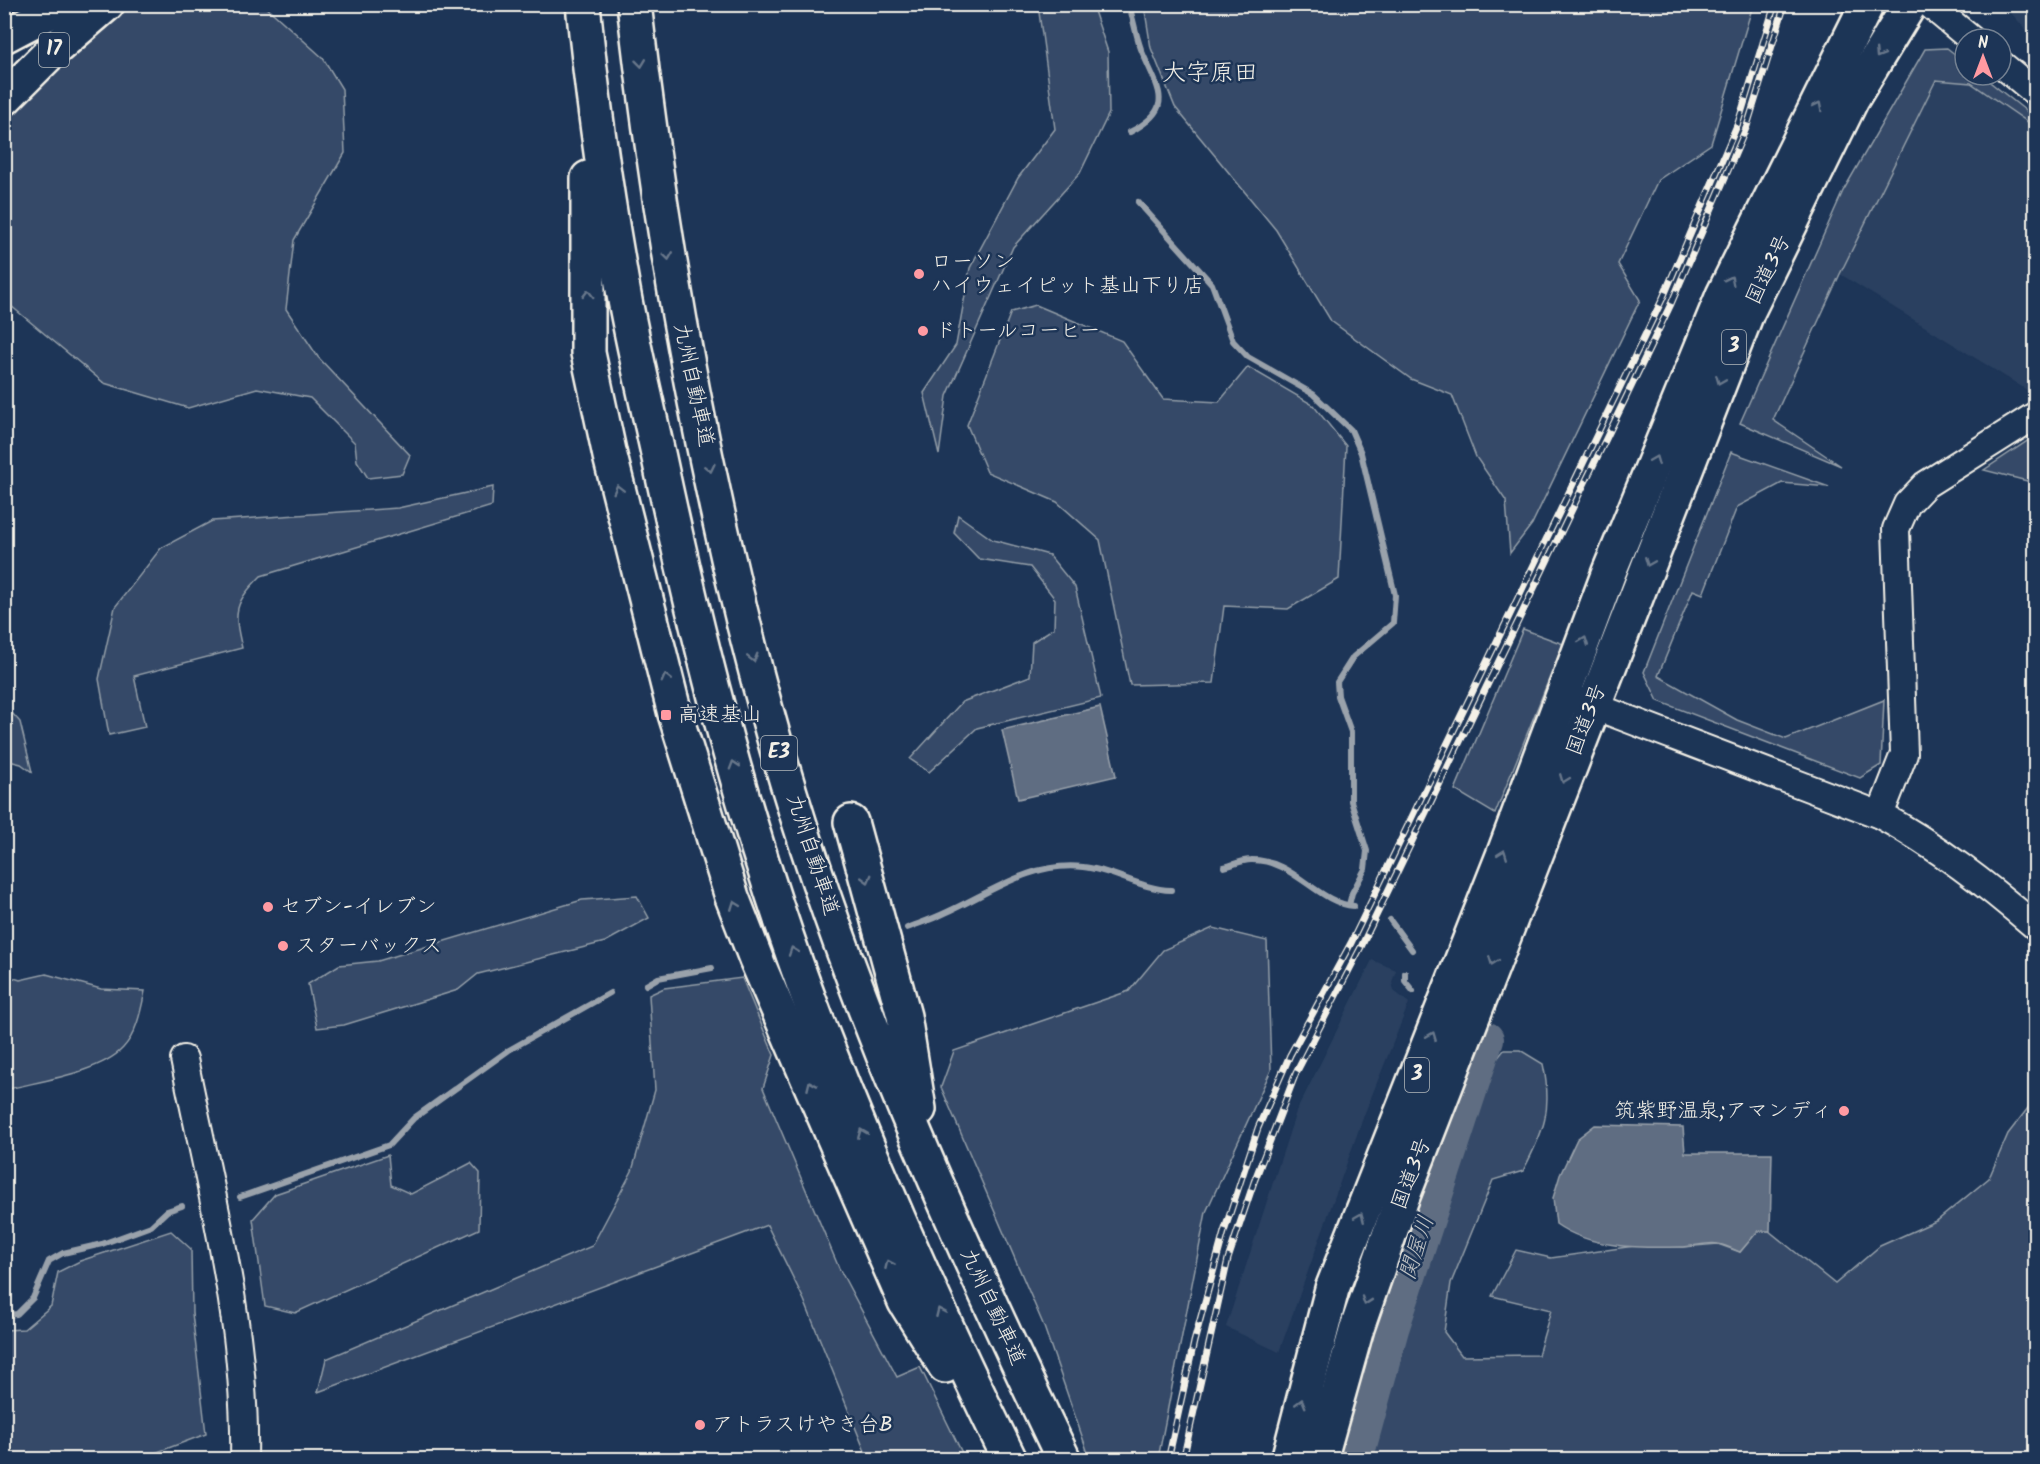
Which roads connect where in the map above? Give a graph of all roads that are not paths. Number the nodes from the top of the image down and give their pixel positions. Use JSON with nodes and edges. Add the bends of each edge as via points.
{"nodes":[{"id":1,"x":65,"y":4,"type":"edge"},
{"id":2,"x":107,"y":4,"type":"edge"},
{"id":3,"x":583,"y":4,"type":"edge"},
{"id":4,"x":634,"y":4,"type":"edge"},
{"id":5,"x":1868,"y":4,"type":"edge"},
{"id":6,"x":1910,"y":4,"type":"edge"},
{"id":7,"x":1929,"y":4,"type":"edge"},
{"id":8,"x":1957,"y":27,"type":"edge"},
{"id":9,"x":4,"y":36,"type":"edge"},
{"id":10,"x":589,"y":61,"type":"junction"},
{"id":11,"x":2013,"y":74,"type":"edge"},
{"id":12,"x":2036,"y":93,"type":"edge"},
{"id":13,"x":4,"y":99,"type":"edge"},
{"id":14,"x":2036,"y":415,"type":"edge"},
{"id":15,"x":1578,"y":701,"type":"junction"},
{"id":16,"x":1880,"y":814,"type":"junction"},
{"id":17,"x":851,"y":822,"type":"dead end"},
{"id":18,"x":2036,"y":927,"type":"edge"},
{"id":19,"x":184,"y":1059,"type":"dead end"},
{"id":20,"x":928,"y":1166,"type":"junction"},
{"id":21,"x":244,"y":1460,"type":"edge"},
{"id":22,"x":1002,"y":1460,"type":"edge"},
{"id":23,"x":1010,"y":1460,"type":"edge"},
{"id":24,"x":1064,"y":1460,"type":"edge"},
{"id":25,"x":1288,"y":1460,"type":"edge"},
{"id":26,"x":1320,"y":1460,"type":"edge"}],
"edges":[{"from":1,"to":9,"type":"main road","number":"17"},
{"from":2,"to":13,"type":"main road","number":"17","via":[[50,52]]},
{"from":3,"to":10,"type":"main road","number":"E3"},
{"from":4,"to":20,"type":"main road","name":"九州自動車道","number":"E3","one_way":true,"via":[[672,285],[751,654],[776,745],[855,982]]},
{"from":15,"to":5,"type":"main road","name":"国道3号","number":"3","one_way":true,"via":[[1609,572],[1723,295]]},
{"from":6,"to":15,"type":"main road","name":"国道3号","number":"3","one_way":true,"via":[[1852,99],[1747,313]]},
{"from":7,"to":8,"type":"street"},
{"from":22,"to":10,"type":"main road","one_way":true,"via":[[905,1302],[756,959],[732,897],[675,714],[588,353]]},
{"from":23,"to":10,"type":"main road","number":"E3","one_way":true,"via":[[883,1184],[820,1027],[772,892],[705,661],[621,281]]},
{"from":11,"to":12,"type":"street"},
{"from":14,"to":16,"type":"street","via":[[1925,485],[1907,504],[1896,529],[1904,754]]},
{"from":15,"to":16,"type":"street"},
{"from":25,"to":15,"type":"main road","name":"国道3号","number":"3","one_way":true,"via":[[1332,1290]]},
{"from":15,"to":26,"type":"main road","name":"国道3号","number":"3","one_way":true,"via":[[1357,1328]]},
{"from":16,"to":18,"type":"street","via":[[1986,883]]},
{"from":17,"to":20,"type":"main road","one_way":true,"via":[[904,1016]]},
{"from":19,"to":21,"type":"street","via":[[237,1335],[245,1421]]},
{"from":20,"to":24,"type":"main road","name":"九州自動車道","number":"E3"}]}
